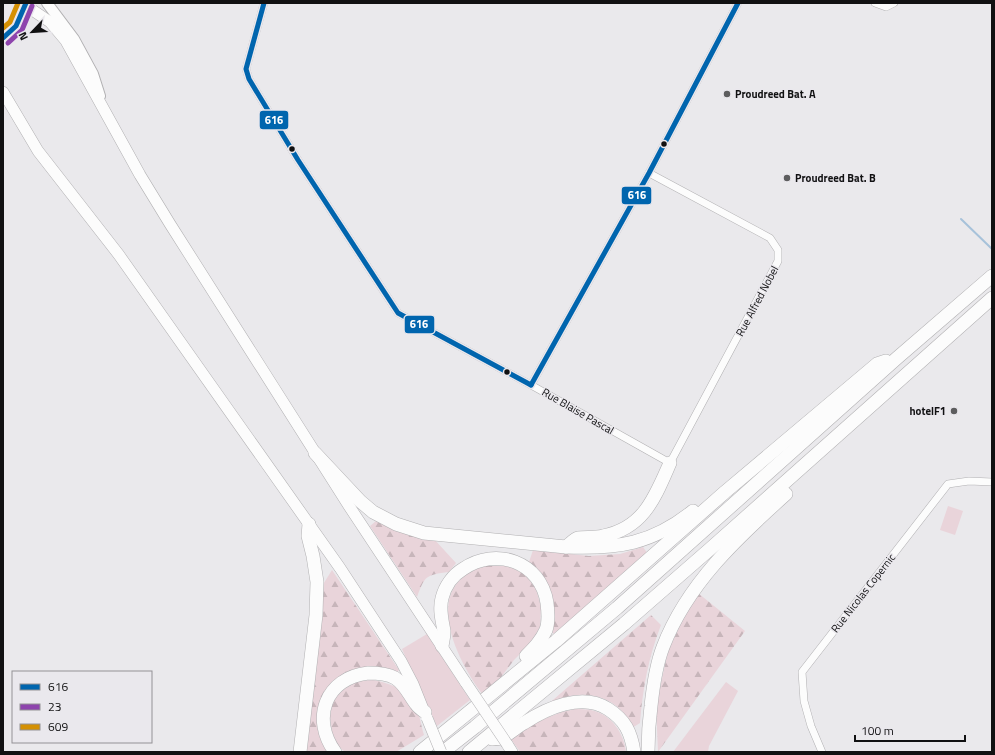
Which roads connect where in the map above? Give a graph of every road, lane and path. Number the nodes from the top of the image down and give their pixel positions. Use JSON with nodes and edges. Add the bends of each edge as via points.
{"nodes":[{"id":1,"x":47,"y":3,"type":"edge"},
{"id":2,"x":264,"y":3,"type":"edge"},
{"id":3,"x":738,"y":3,"type":"edge"},
{"id":4,"x":875,"y":3,"type":"edge"},
{"id":5,"x":894,"y":3,"type":"edge"},
{"id":6,"x":26,"y":4,"type":"edge"},
{"id":7,"x":3,"y":38,"type":"edge"},
{"id":8,"x":3,"y":94,"type":"edge"},
{"id":9,"x":105,"y":110,"type":"junction"},
{"id":10,"x":649,"y":173,"type":"junction"},
{"id":11,"x":992,"y":276,"type":"edge"},
{"id":12,"x":992,"y":298,"type":"edge"},
{"id":13,"x":897,"y":358,"type":"junction"},
{"id":14,"x":531,"y":385,"type":"junction"},
{"id":15,"x":855,"y":421,"type":"junction"},
{"id":16,"x":315,"y":453,"type":"junction"},
{"id":17,"x":670,"y":464,"type":"junction"},
{"id":18,"x":992,"y":482,"type":"edge"},
{"id":19,"x":725,"y":492,"type":"junction"},
{"id":20,"x":309,"y":524,"type":"junction"},
{"id":21,"x":566,"y":547,"type":"junction"},
{"id":22,"x":442,"y":646,"type":"junction"},
{"id":23,"x":518,"y":672,"type":"junction"},
{"id":24,"x":426,"y":715,"type":"junction"},
{"id":25,"x":486,"y":739,"type":"junction"},
{"id":26,"x":510,"y":748,"type":"edge"},
{"id":27,"x":649,"y":751,"type":"edge"},
{"id":28,"x":300,"y":752,"type":"edge"},
{"id":29,"x":335,"y":752,"type":"edge"},
{"id":30,"x":418,"y":752,"type":"edge"},
{"id":31,"x":442,"y":752,"type":"edge"},
{"id":32,"x":470,"y":752,"type":"edge"},
{"id":33,"x":634,"y":752,"type":"edge"},
{"id":34,"x":822,"y":752,"type":"edge"}],
"edges":[{"from":1,"to":9,"type":"main road","via":[[74,39],[93,74]]},
{"from":2,"to":14,"type":"street","name":"Rue Blaise Pascal","via":[[246,69],[248,79],[398,313]]},
{"from":3,"to":10,"type":"street"},
{"from":4,"to":5,"type":"street","via":[[886,7]]},
{"from":6,"to":7,"type":"main road","via":[[16,26]]},
{"from":6,"to":9,"type":"main road","via":[[50,22],[66,40]]},
{"from":8,"to":20,"type":"main road","via":[[38,151],[119,255]]},
{"from":9,"to":16,"type":"main road","via":[[144,181]]},
{"from":10,"to":14,"type":"street"},
{"from":10,"to":17,"type":"street","name":"Rue Alfred Nobel","via":[[770,238],[778,250],[778,261]]},
{"from":11,"to":13,"type":"highway"},
{"from":12,"to":15,"type":"highway"},
{"from":13,"to":19,"type":"highway","via":[[877,364]]},
{"from":13,"to":31,"type":"highway","via":[[616,608]]},
{"from":14,"to":17,"type":"street","name":"Rue Blaise Pascal"},
{"from":15,"to":25,"type":"highway","via":[[624,624]]},
{"from":15,"to":27,"type":"highway","via":[[851,435],[725,552],[703,577],[681,610],[663,647],[653,686]]},
{"from":16,"to":21,"type":"highway","via":[[360,501],[373,512],[396,524],[424,533]]},
{"from":16,"to":22,"type":"main road"},
{"from":17,"to":21,"type":"highway","via":[[654,500],[638,519],[617,533],[577,538]]},
{"from":18,"to":34,"type":"street","name":"Rue Nicolas Copernic","via":[[969,481],[948,484],[802,672],[804,701]]},
{"from":19,"to":21,"type":"highway","via":[[708,499],[667,529],[646,539],[617,546]]},
{"from":19,"to":23,"type":"highway"},
{"from":20,"to":24,"type":"main road","via":[[401,661]]},
{"from":20,"to":28,"type":"highway","via":[[308,536],[317,582],[316,614]]},
{"from":22,"to":23,"type":"highway","via":[[442,598],[456,573],[471,563],[489,558],[509,560],[524,566],[537,577],[546,594],[548,613],[546,629],[538,644],[520,662]]},
{"from":22,"to":26,"type":"main road","bridge":true},
{"from":23,"to":30,"type":"highway"},
{"from":24,"to":29,"type":"highway","via":[[394,678],[374,673],[357,674],[340,683],[327,698],[323,716],[326,736]]},
{"from":24,"to":31,"type":"main road","bridge":true},
{"from":25,"to":32,"type":"highway"},
{"from":25,"to":33,"type":"highway","via":[[501,738],[548,709],[562,704],[586,701],[604,706],[618,715],[629,733]]}]}
